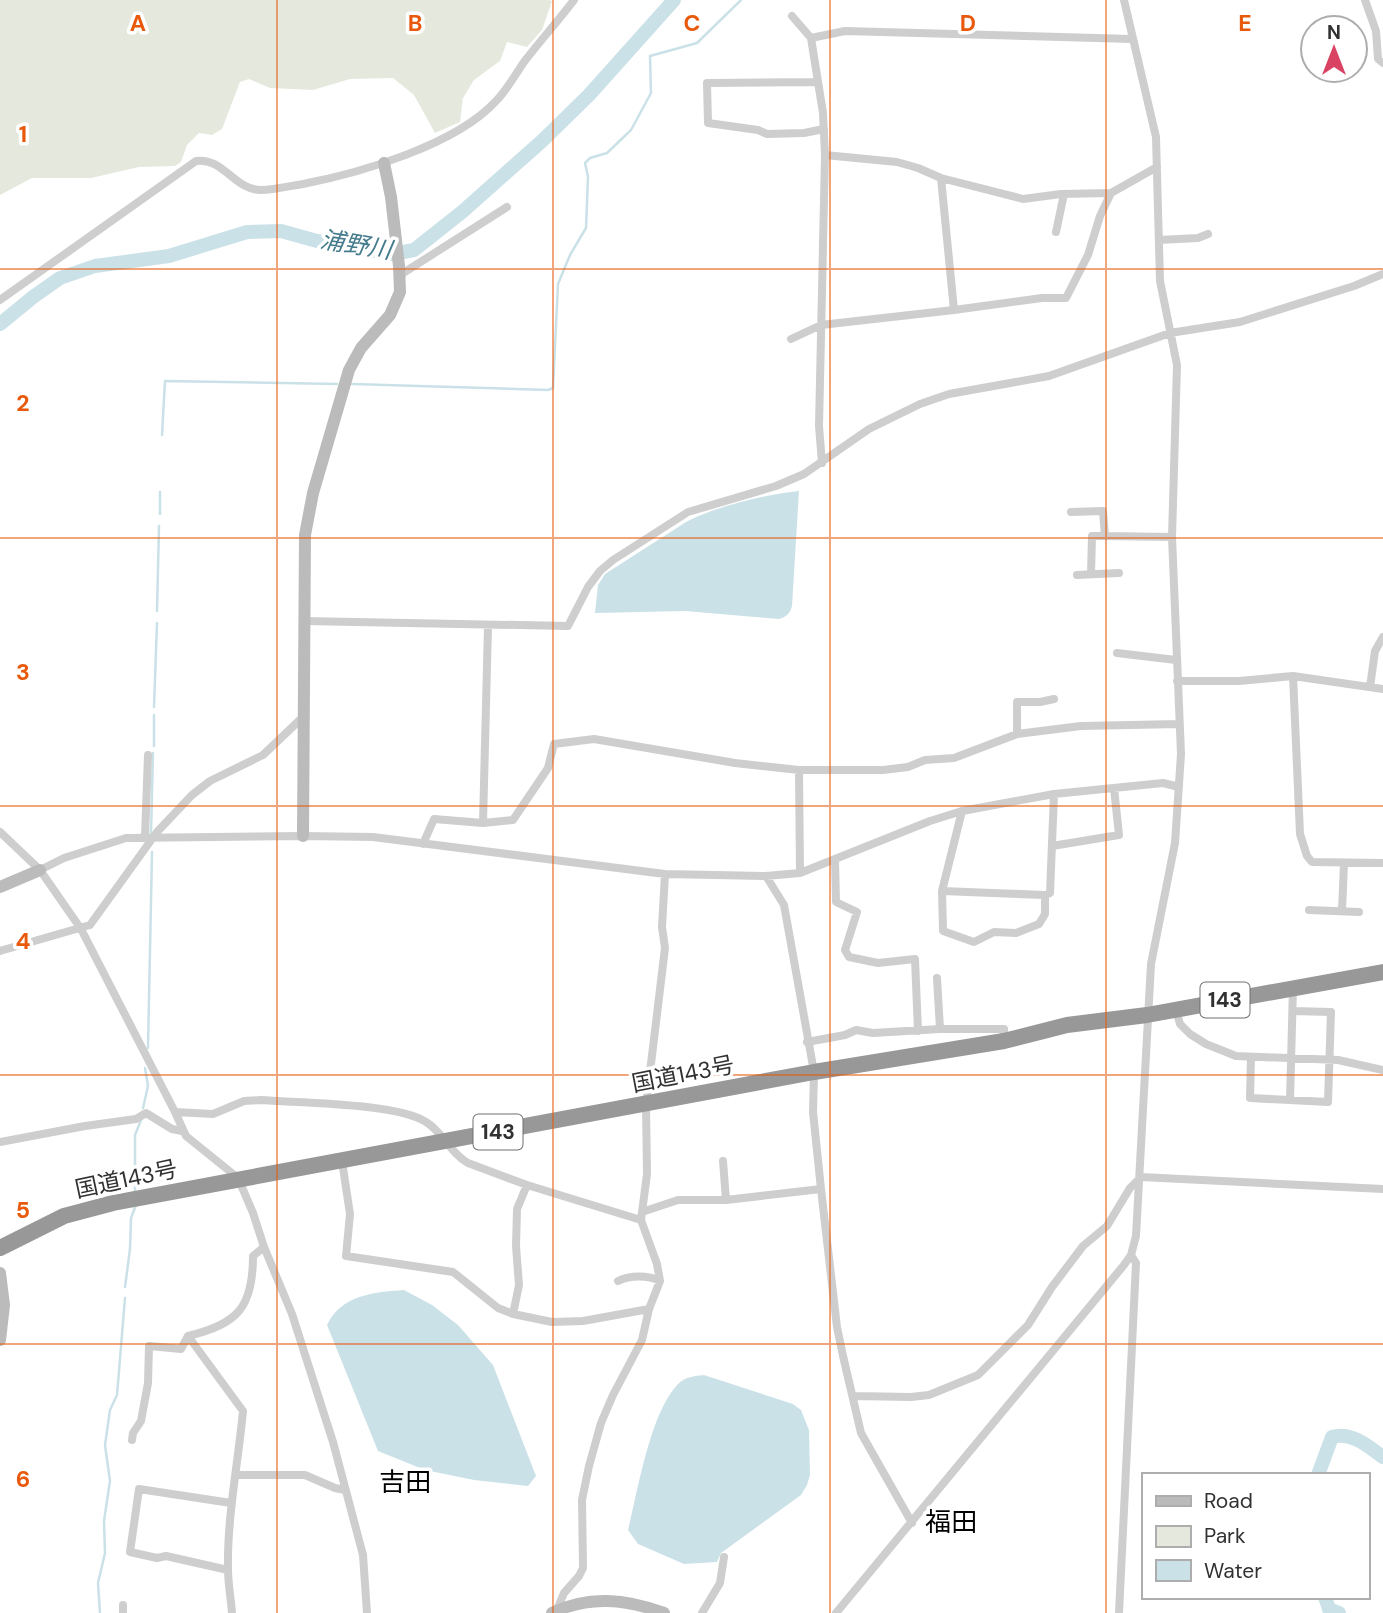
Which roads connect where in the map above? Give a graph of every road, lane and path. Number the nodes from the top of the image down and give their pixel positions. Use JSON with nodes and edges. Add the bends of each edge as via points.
{"nodes":[{"id":1,"x":574,"y":0,"type":"edge"},
{"id":2,"x":1124,"y":0,"type":"edge"},
{"id":3,"x":1365,"y":0,"type":"edge"},
{"id":4,"x":792,"y":16,"type":"dead end"},
{"id":5,"x":811,"y":37,"type":"junction"},
{"id":6,"x":1132,"y":39,"type":"junction"},
{"id":7,"x":1383,"y":63,"type":"edge"},
{"id":8,"x":818,"y":82,"type":"junction"},
{"id":9,"x":824,"y":129,"type":"junction"},
{"id":10,"x":825,"y":155,"type":"junction"},
{"id":11,"x":384,"y":163,"type":"junction"},
{"id":12,"x":1157,"y":167,"type":"junction"},
{"id":13,"x":942,"y":178,"type":"junction"},
{"id":14,"x":1111,"y":193,"type":"junction"},
{"id":15,"x":1064,"y":194,"type":"junction"},
{"id":16,"x":507,"y":207,"type":"dead end"},
{"id":17,"x":1056,"y":232,"type":"dead end"},
{"id":18,"x":1208,"y":234,"type":"dead end"},
{"id":19,"x":1159,"y":240,"type":"junction"},
{"id":20,"x":400,"y":271,"type":"junction"},
{"id":21,"x":1383,"y":274,"type":"edge"},
{"id":22,"x":0,"y":300,"type":"edge"},
{"id":23,"x":954,"y":310,"type":"junction"},
{"id":24,"x":821,"y":324,"type":"junction"},
{"id":25,"x":1170,"y":334,"type":"junction"},
{"id":26,"x":791,"y":339,"type":"dead end"},
{"id":27,"x":822,"y":463,"type":"junction"},
{"id":28,"x":1071,"y":512,"type":"dead end"},
{"id":29,"x":1105,"y":536,"type":"junction"},
{"id":30,"x":1172,"y":537,"type":"junction"},
{"id":31,"x":1119,"y":573,"type":"dead end"},
{"id":32,"x":1091,"y":574,"type":"junction"},
{"id":33,"x":1077,"y":575,"type":"dead end"},
{"id":34,"x":304,"y":621,"type":"junction"},
{"id":35,"x":488,"y":626,"type":"junction"},
{"id":36,"x":1383,"y":637,"type":"edge"},
{"id":37,"x":1117,"y":653,"type":"dead end"},
{"id":38,"x":1176,"y":660,"type":"junction"},
{"id":39,"x":1293,"y":676,"type":"junction"},
{"id":40,"x":1177,"y":681,"type":"junction"},
{"id":41,"x":1370,"y":687,"type":"junction"},
{"id":42,"x":1383,"y":690,"type":"edge"},
{"id":43,"x":1054,"y":699,"type":"dead end"},
{"id":44,"x":304,"y":716,"type":"junction"},
{"id":45,"x":1180,"y":724,"type":"junction"},
{"id":46,"x":1017,"y":734,"type":"junction"},
{"id":47,"x":148,"y":755,"type":"dead end"},
{"id":48,"x":799,"y":770,"type":"junction"},
{"id":49,"x":1179,"y":787,"type":"junction"},
{"id":50,"x":1114,"y":788,"type":"junction"},
{"id":51,"x":1054,"y":794,"type":"junction"},
{"id":52,"x":962,"y":811,"type":"junction"},
{"id":53,"x":483,"y":823,"type":"junction"},
{"id":54,"x":0,"y":832,"type":"edge"},
{"id":55,"x":303,"y":836,"type":"junction"},
{"id":56,"x":149,"y":837,"type":"junction"},
{"id":57,"x":423,"y":844,"type":"junction"},
{"id":58,"x":1052,"y":846,"type":"junction"},
{"id":59,"x":835,"y":859,"type":"junction"},
{"id":60,"x":1344,"y":863,"type":"junction"},
{"id":61,"x":1383,"y":863,"type":"edge"},
{"id":62,"x":40,"y":870,"type":"junction"},
{"id":63,"x":800,"y":873,"type":"junction"},
{"id":64,"x":665,"y":874,"type":"junction"},
{"id":65,"x":766,"y":876,"type":"junction"},
{"id":66,"x":0,"y":887,"type":"edge"},
{"id":67,"x":942,"y":891,"type":"junction"},
{"id":68,"x":1045,"y":895,"type":"junction"},
{"id":69,"x":1309,"y":910,"type":"dead end"},
{"id":70,"x":1342,"y":911,"type":"junction"},
{"id":71,"x":1359,"y":912,"type":"dead end"},
{"id":72,"x":81,"y":929,"type":"junction"},
{"id":73,"x":0,"y":951,"type":"edge"},
{"id":74,"x":1383,"y":972,"type":"edge"},
{"id":75,"x":937,"y":978,"type":"dead end"},
{"id":76,"x":1293,"y":987,"type":"junction"},
{"id":77,"x":1176,"y":1010,"type":"junction"},
{"id":78,"x":1293,"y":1012,"type":"junction"},
{"id":79,"x":1147,"y":1014,"type":"junction"},
{"id":80,"x":940,"y":1029,"type":"junction"},
{"id":81,"x":918,"y":1031,"type":"junction"},
{"id":82,"x":1004,"y":1041,"type":"junction"},
{"id":83,"x":807,"y":1042,"type":"junction"},
{"id":84,"x":1251,"y":1057,"type":"junction"},
{"id":85,"x":1291,"y":1058,"type":"junction"},
{"id":86,"x":1330,"y":1060,"type":"junction"},
{"id":87,"x":1383,"y":1070,"type":"edge"},
{"id":88,"x":814,"y":1072,"type":"junction"},
{"id":89,"x":1290,"y":1100,"type":"junction"},
{"id":90,"x":646,"y":1105,"type":"junction"},
{"id":91,"x":175,"y":1112,"type":"junction"},
{"id":92,"x":182,"y":1130,"type":"junction"},
{"id":93,"x":0,"y":1142,"type":"edge"},
{"id":94,"x":444,"y":1142,"type":"junction"},
{"id":95,"x":342,"y":1161,"type":"junction"},
{"id":96,"x":723,"y":1161,"type":"dead end"},
{"id":97,"x":1141,"y":1177,"type":"junction"},
{"id":98,"x":238,"y":1178,"type":"junction"},
{"id":99,"x":527,"y":1185,"type":"junction"},
{"id":100,"x":821,"y":1189,"type":"junction"},
{"id":101,"x":1383,"y":1189,"type":"edge"},
{"id":102,"x":726,"y":1200,"type":"junction"},
{"id":103,"x":641,"y":1216,"type":"junction"},
{"id":104,"x":264,"y":1247,"type":"junction"},
{"id":105,"x":0,"y":1248,"type":"edge"},
{"id":106,"x":1131,"y":1255,"type":"junction"},
{"id":107,"x":0,"y":1273,"type":"edge"},
{"id":108,"x":618,"y":1281,"type":"dead end"},
{"id":109,"x":660,"y":1281,"type":"junction"},
{"id":110,"x":649,"y":1309,"type":"junction"},
{"id":111,"x":513,"y":1314,"type":"junction"},
{"id":112,"x":188,"y":1336,"type":"junction"},
{"id":113,"x":0,"y":1340,"type":"edge"},
{"id":114,"x":854,"y":1396,"type":"junction"},
{"id":115,"x":132,"y":1440,"type":"dead end"},
{"id":116,"x":237,"y":1475,"type":"junction"},
{"id":117,"x":345,"y":1490,"type":"junction"},
{"id":118,"x":231,"y":1503,"type":"junction"},
{"id":119,"x":912,"y":1523,"type":"junction"},
{"id":120,"x":724,"y":1557,"type":"dead end"},
{"id":121,"x":228,"y":1570,"type":"junction"},
{"id":122,"x":555,"y":1612,"type":"edge"},
{"id":123,"x":232,"y":1613,"type":"edge"},
{"id":124,"x":367,"y":1613,"type":"edge"},
{"id":125,"x":664,"y":1613,"type":"edge"},
{"id":126,"x":702,"y":1613,"type":"edge"},
{"id":127,"x":836,"y":1613,"type":"edge"},
{"id":128,"x":1119,"y":1613,"type":"edge"}],
"edges":[{"from":1,"to":11,"type":"street","via":[[496,101],[472,122]]},
{"from":2,"to":6,"type":"street"},
{"from":3,"to":7,"type":"street","via":[[1376,31],[1378,59]]},
{"from":4,"to":5,"type":"street"},
{"from":5,"to":6,"type":"street","via":[[845,31]]},
{"from":5,"to":8,"type":"street"},
{"from":6,"to":12,"type":"street","via":[[1156,137]]},
{"from":8,"to":9,"type":"street"},
{"from":8,"to":9,"type":"street","via":[[707,83],[708,123],[767,134]]},
{"from":9,"to":10,"type":"street"},
{"from":10,"to":13,"type":"street","via":[[897,162]]},
{"from":10,"to":24,"type":"street"},
{"from":11,"to":20,"type":"street"},
{"from":11,"to":22,"type":"street","via":[[258,190],[237,182],[212,162],[196,161]]},
{"from":12,"to":14,"type":"street"},
{"from":12,"to":19,"type":"street"},
{"from":13,"to":15,"type":"street","via":[[1023,199]]},
{"from":13,"to":23,"type":"street"},
{"from":14,"to":15,"type":"street"},
{"from":14,"to":23,"type":"street","via":[[1066,298]]},
{"from":15,"to":17,"type":"street"},
{"from":16,"to":20,"type":"street"},
{"from":18,"to":19,"type":"street"},
{"from":19,"to":25,"type":"street","via":[[1160,281]]},
{"from":20,"to":34,"type":"street","via":[[394,309],[349,370],[313,493],[303,560]]},
{"from":21,"to":25,"type":"street","via":[[1240,321]]},
{"from":23,"to":24,"type":"street"},
{"from":24,"to":26,"type":"street"},
{"from":24,"to":27,"type":"street","via":[[818,426]]},
{"from":25,"to":27,"type":"street","via":[[1049,376],[949,394],[920,404],[869,429]]},
{"from":25,"to":30,"type":"street","via":[[1177,365]]},
{"from":27,"to":35,"type":"street","via":[[775,486],[688,512],[613,560],[588,587],[568,626]]},
{"from":28,"to":29,"type":"street","via":[[1103,511]]},
{"from":29,"to":30,"type":"street"},
{"from":29,"to":32,"type":"street","via":[[1092,536]]},
{"from":30,"to":38,"type":"street"},
{"from":31,"to":32,"type":"street"},
{"from":32,"to":33,"type":"street"},
{"from":34,"to":35,"type":"street"},
{"from":34,"to":44,"type":"street"},
{"from":35,"to":53,"type":"street"},
{"from":36,"to":41,"type":"street","via":[[1375,651]]},
{"from":37,"to":38,"type":"street"},
{"from":38,"to":40,"type":"street"},
{"from":39,"to":40,"type":"street"},
{"from":39,"to":41,"type":"street"},
{"from":39,"to":60,"type":"street","via":[[1300,834],[1312,862]]},
{"from":40,"to":45,"type":"street"},
{"from":41,"to":42,"type":"street"},
{"from":43,"to":46,"type":"street","via":[[1017,702]]},
{"from":44,"to":55,"type":"street"},
{"from":44,"to":56,"type":"street","via":[[263,755],[201,787]]},
{"from":45,"to":46,"type":"street","via":[[1081,726]]},
{"from":45,"to":49,"type":"street"},
{"from":46,"to":48,"type":"street","via":[[954,758],[925,760],[908,767]]},
{"from":47,"to":56,"type":"street"},
{"from":48,"to":53,"type":"street","via":[[594,739],[554,744],[548,768],[513,820]]},
{"from":48,"to":63,"type":"street"},
{"from":49,"to":50,"type":"street","via":[[1163,783]]},
{"from":49,"to":79,"type":"street","via":[[1175,843],[1151,964]]},
{"from":50,"to":51,"type":"street"},
{"from":50,"to":58,"type":"street","via":[[1119,835]]},
{"from":51,"to":52,"type":"street"},
{"from":51,"to":58,"type":"street"},
{"from":52,"to":59,"type":"street"},
{"from":52,"to":67,"type":"street"},
{"from":53,"to":57,"type":"street","via":[[434,819]]},
{"from":54,"to":62,"type":"street"},
{"from":55,"to":56,"type":"street"},
{"from":55,"to":57,"type":"street","via":[[373,837]]},
{"from":56,"to":62,"type":"street","via":[[126,838]]},
{"from":56,"to":72,"type":"street","via":[[90,925]]},
{"from":57,"to":64,"type":"street"},
{"from":58,"to":68,"type":"street","via":[[1050,893]]},
{"from":59,"to":63,"type":"street"},
{"from":59,"to":81,"type":"street","via":[[836,902],[857,912],[845,950],[849,957],[878,963],[915,959]]},
{"from":60,"to":61,"type":"street"},
{"from":60,"to":70,"type":"street"},
{"from":62,"to":66,"type":"street"},
{"from":62,"to":72,"type":"street"},
{"from":63,"to":65,"type":"street"},
{"from":64,"to":65,"type":"street"},
{"from":64,"to":90,"type":"street","via":[[665,948]]},
{"from":65,"to":83,"type":"street","via":[[784,905]]},
{"from":67,"to":68,"type":"street"},
{"from":67,"to":68,"type":"street","via":[[943,931],[974,942],[994,932],[1016,933],[1039,924],[1045,914]]},
{"from":69,"to":70,"type":"street"},
{"from":70,"to":71,"type":"street"},
{"from":72,"to":73,"type":"street"},
{"from":72,"to":91,"type":"street"},
{"from":74,"to":76,"type":"highway","name":"国道143号","number":"143"},
{"from":75,"to":80,"type":"street"},
{"from":76,"to":77,"type":"highway","name":"国道143号","number":"143"},
{"from":76,"to":78,"type":"street"},
{"from":77,"to":79,"type":"highway","name":"国道143号","number":"143"},
{"from":77,"to":84,"type":"street","via":[[1180,1024],[1206,1044]]},
{"from":78,"to":85,"type":"street"},
{"from":78,"to":86,"type":"street","via":[[1331,1012]]},
{"from":79,"to":82,"type":"highway","name":"国道143号","number":"143","via":[[1067,1025]]},
{"from":79,"to":97,"type":"street"},
{"from":80,"to":81,"type":"street"},
{"from":80,"to":82,"type":"street","via":[[1004,1029]]},
{"from":81,"to":83,"type":"street","via":[[856,1030]]},
{"from":82,"to":88,"type":"highway","name":"国道143号","number":"143"},
{"from":83,"to":88,"type":"street"},
{"from":84,"to":85,"type":"street"},
{"from":84,"to":89,"type":"street","via":[[1250,1098]]},
{"from":85,"to":86,"type":"street"},
{"from":85,"to":89,"type":"street"},
{"from":86,"to":87,"type":"street"},
{"from":86,"to":89,"type":"street","via":[[1328,1102]]},
{"from":88,"to":90,"type":"highway","name":"国道143号","number":"143"},
{"from":88,"to":100,"type":"street"},
{"from":90,"to":94,"type":"highway","name":"国道143号","number":"143"},
{"from":90,"to":103,"type":"street","via":[[647,1174]]},
{"from":91,"to":92,"type":"street"},
{"from":91,"to":94,"type":"street","via":[[213,1114],[244,1101],[261,1100],[363,1107],[418,1117]]},
{"from":92,"to":93,"type":"street","via":[[146,1113],[136,1119]]},
{"from":92,"to":98,"type":"street"},
{"from":94,"to":95,"type":"highway","name":"国道143号","number":"143"},
{"from":94,"to":99,"type":"street","via":[[468,1164]]},
{"from":95,"to":98,"type":"highway","name":"国道143号","number":"143"},
{"from":95,"to":111,"type":"street","via":[[351,1214],[346,1256],[453,1272],[498,1308]]},
{"from":96,"to":102,"type":"street"},
{"from":97,"to":101,"type":"street"},
{"from":97,"to":106,"type":"street"},
{"from":97,"to":114,"type":"street","via":[[1107,1226],[1083,1246],[1028,1325],[978,1375],[929,1395]]},
{"from":98,"to":104,"type":"street"},
{"from":98,"to":105,"type":"highway","name":"国道143号","number":"143","via":[[83,1210]]},
{"from":99,"to":103,"type":"street"},
{"from":99,"to":111,"type":"street","via":[[517,1209],[519,1285]]},
{"from":100,"to":102,"type":"street"},
{"from":100,"to":114,"type":"street","via":[[837,1327]]},
{"from":102,"to":103,"type":"street","via":[[678,1200]]},
{"from":103,"to":109,"type":"street"},
{"from":104,"to":112,"type":"street","via":[[253,1256],[251,1293],[237,1314],[212,1330]]},
{"from":104,"to":117,"type":"street","via":[[300,1340]]},
{"from":106,"to":119,"type":"street"},
{"from":106,"to":128,"type":"street","via":[[1136,1263]]},
{"from":107,"to":113,"type":"street","via":[[4,1304]]},
{"from":108,"to":109,"type":"street","via":[[626,1277]]},
{"from":109,"to":110,"type":"street"},
{"from":110,"to":111,"type":"street","via":[[583,1321],[552,1322]]},
{"from":110,"to":122,"type":"street","via":[[642,1340],[612,1395],[589,1466],[582,1500],[583,1568]]},
{"from":112,"to":115,"type":"street","via":[[181,1349],[149,1346],[149,1383]]},
{"from":112,"to":116,"type":"street","via":[[243,1411]]},
{"from":114,"to":119,"type":"street","via":[[861,1433]]},
{"from":116,"to":117,"type":"street","via":[[305,1475]]},
{"from":116,"to":118,"type":"street"},
{"from":117,"to":124,"type":"street","via":[[363,1555]]},
{"from":118,"to":121,"type":"street"},
{"from":118,"to":121,"type":"street","via":[[139,1489],[130,1552]]},
{"from":119,"to":127,"type":"street"},
{"from":120,"to":126,"type":"street","via":[[720,1583]]},
{"from":121,"to":123,"type":"street"},
{"from":122,"to":125,"type":"street","via":[[587,1601],[617,1600]]}]}
